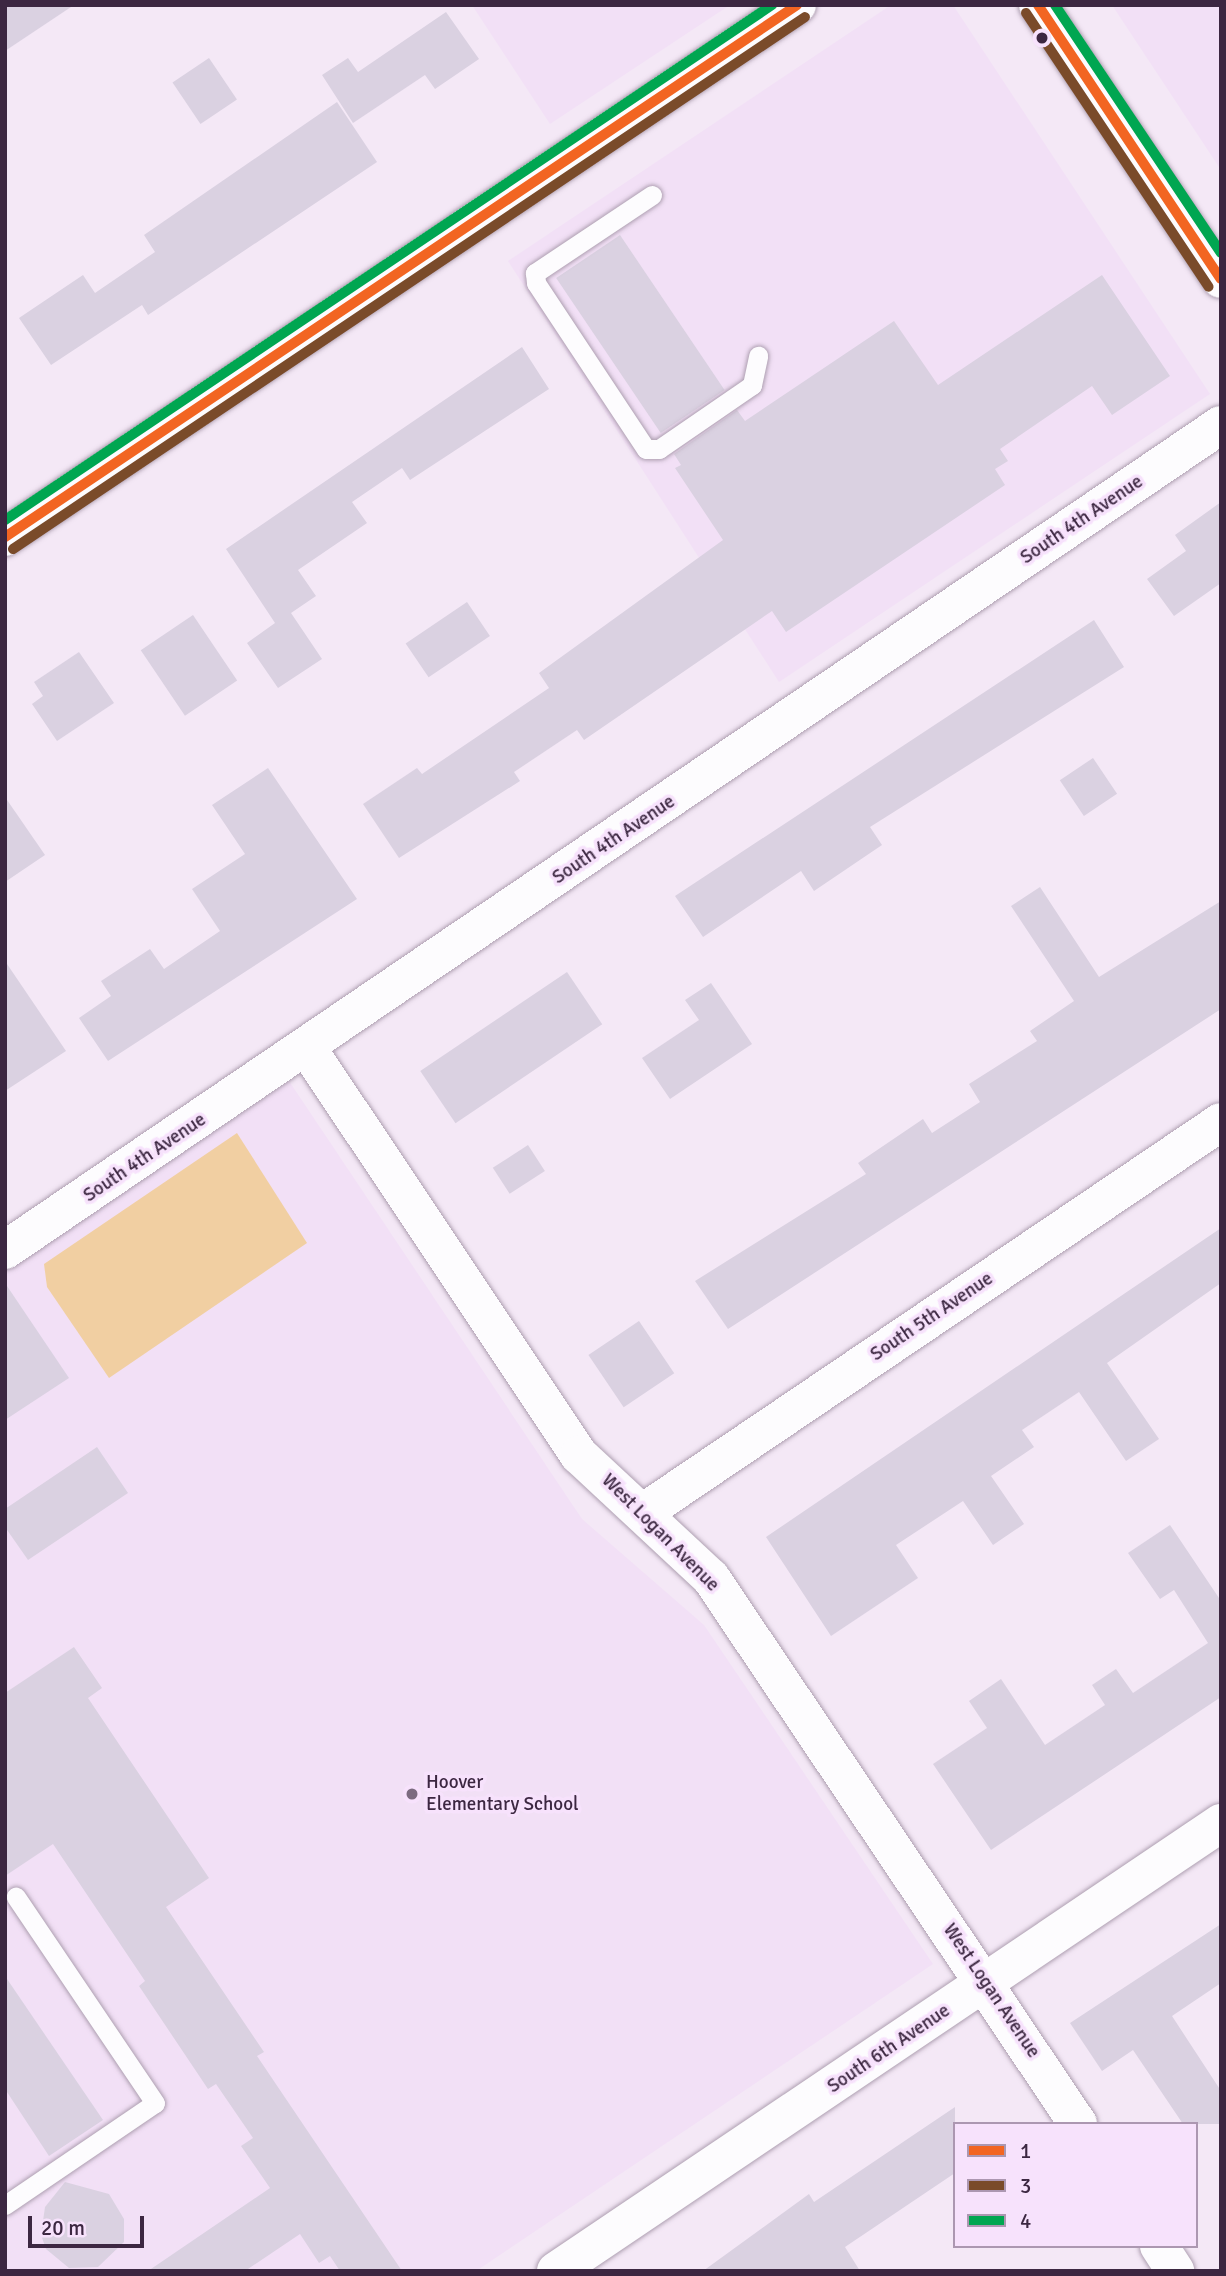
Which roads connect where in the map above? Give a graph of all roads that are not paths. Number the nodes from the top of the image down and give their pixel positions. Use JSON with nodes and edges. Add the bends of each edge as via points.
{"nodes":[{"id":1,"x":797,"y":5,"type":"edge"},
{"id":2,"x":1038,"y":5,"type":"edge"},
{"id":3,"x":652,"y":195,"type":"dead end"},
{"id":4,"x":1221,"y":279,"type":"edge"},
{"id":5,"x":758,"y":356,"type":"dead end"},
{"id":6,"x":1221,"y":425,"type":"edge"},
{"id":7,"x":5,"y":537,"type":"edge"},
{"id":8,"x":308,"y":1049,"type":"junction"},
{"id":9,"x":1221,"y":1122,"type":"edge"},
{"id":10,"x":5,"y":1250,"type":"edge"},
{"id":11,"x":643,"y":1512,"type":"junction"},
{"id":12,"x":1221,"y":1823,"type":"edge"},
{"id":13,"x":16,"y":1897,"type":"dead end"},
{"id":14,"x":987,"y":1984,"type":"junction"},
{"id":15,"x":1077,"y":2122,"type":"edge"},
{"id":16,"x":5,"y":2205,"type":"edge"},
{"id":17,"x":1160,"y":2248,"type":"edge"},
{"id":18,"x":556,"y":2271,"type":"edge"},
{"id":19,"x":1175,"y":2271,"type":"edge"}],
"edges":[{"from":1,"to":7,"type":"street"},
{"from":2,"to":4,"type":"street"},
{"from":3,"to":5,"type":"lane","via":[[535,273],[536,283],[646,449],[659,449],[751,385]]},
{"from":6,"to":8,"type":"street","name":"South 4th Avenue"},
{"from":8,"to":10,"type":"street","name":"South 4th Avenue"},
{"from":8,"to":11,"type":"street","name":"West Logan Avenue","via":[[579,1455]]},
{"from":9,"to":11,"type":"street","name":"South 5th Avenue"},
{"from":11,"to":14,"type":"street","name":"West Logan Avenue","via":[[711,1578]]},
{"from":12,"to":14,"type":"street","name":"South 6th Avenue"},
{"from":13,"to":16,"type":"lane","via":[[155,2103]]},
{"from":14,"to":15,"type":"street","name":"West Logan Avenue"},
{"from":14,"to":18,"type":"street","name":"South 6th Avenue"},
{"from":17,"to":19,"type":"street"}]}
